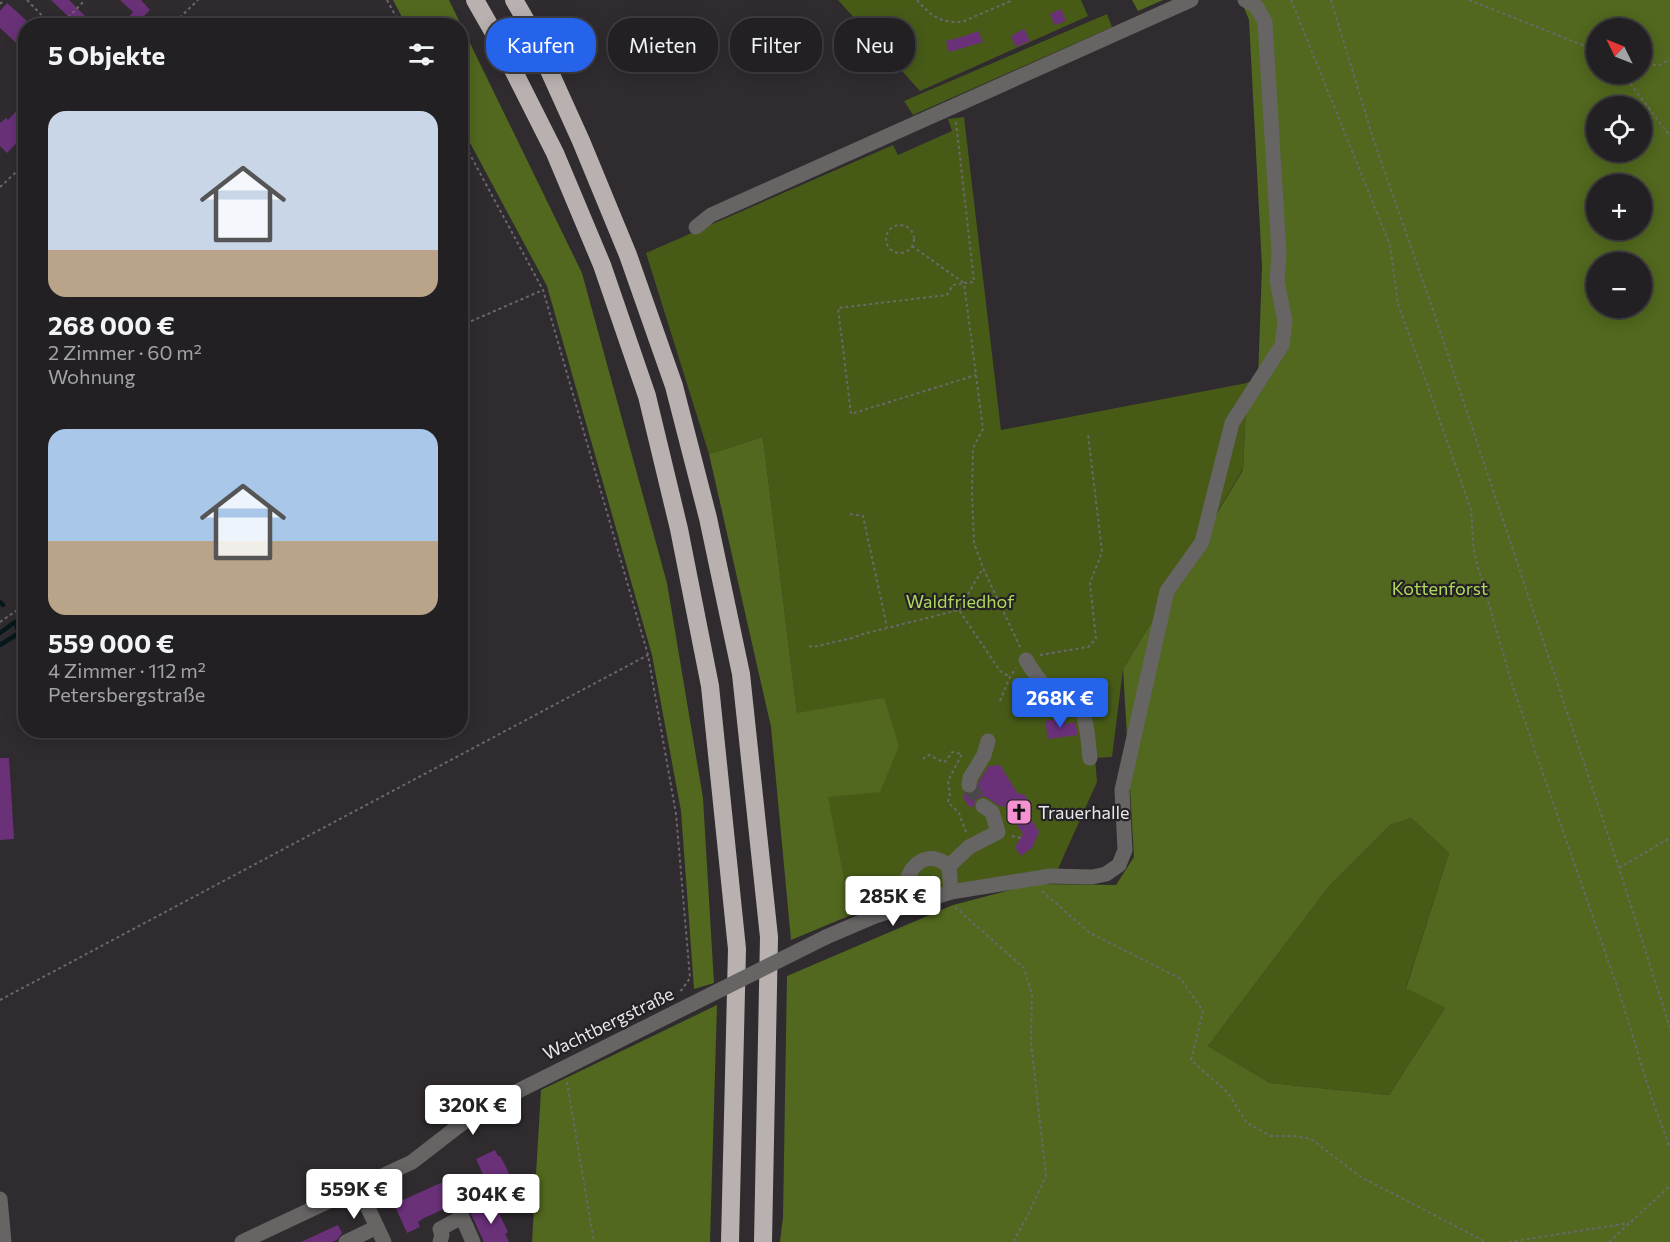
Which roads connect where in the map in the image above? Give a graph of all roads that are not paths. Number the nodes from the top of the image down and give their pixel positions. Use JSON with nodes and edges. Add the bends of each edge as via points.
{"nodes":[{"id":1,"x":476,"y":0,"type":"edge"},
{"id":2,"x":514,"y":0,"type":"edge"},
{"id":3,"x":1191,"y":0,"type":"edge"},
{"id":4,"x":1245,"y":0,"type":"edge"},
{"id":5,"x":696,"y":227,"type":"dead end"},
{"id":6,"x":1026,"y":660,"type":"road end"},
{"id":7,"x":988,"y":741,"type":"dead end"},
{"id":8,"x":1090,"y":758,"type":"dead end"},
{"id":9,"x":969,"y":785,"type":"dead end"},
{"id":10,"x":983,"y":806,"type":"tunnel mouth"},
{"id":11,"x":949,"y":866,"type":"junction"},
{"id":12,"x":952,"y":899,"type":"junction"},
{"id":13,"x":906,"y":906,"type":"junction"},
{"id":14,"x":358,"y":1187,"type":"junction"},
{"id":15,"x":0,"y":1199,"type":"edge"},
{"id":16,"x":377,"y":1227,"type":"junction"},
{"id":17,"x":4,"y":1242,"type":"edge"},
{"id":18,"x":242,"y":1242,"type":"edge"},
{"id":19,"x":346,"y":1242,"type":"edge"},
{"id":20,"x":384,"y":1242,"type":"edge"},
{"id":21,"x":440,"y":1242,"type":"edge"},
{"id":22,"x":473,"y":1242,"type":"edge"},
{"id":23,"x":730,"y":1242,"type":"edge"},
{"id":24,"x":763,"y":1242,"type":"edge"}],
"edges":[{"from":1,"to":23,"type":"highway","via":[[555,153],[602,265],[647,396],[679,529],[710,686],[737,949]]},
{"from":2,"to":24,"type":"highway","via":[[581,141],[628,255],[674,386],[708,518],[741,674],[769,937]]},
{"from":3,"to":5,"type":"street","via":[[711,215]]},
{"from":4,"to":12,"type":"street","name":"Wachtbergstraße","via":[[1256,6],[1266,22],[1279,253],[1277,281],[1285,321],[1282,345],[1232,423],[1202,542],[1167,591],[1122,790],[1125,850],[1119,865],[1106,874],[1020,880]]},
{"from":6,"to":8,"type":"street","via":[[1046,687],[1070,695],[1080,705]]},
{"from":7,"to":9,"type":"street"},
{"from":10,"to":11,"type":"street","via":[[992,812],[998,832],[969,847]]},
{"from":11,"to":12,"type":"street"},
{"from":11,"to":13,"type":"street","via":[[940,859],[921,861],[906,882]]},
{"from":12,"to":13,"type":"street","name":"Wachtbergstraße"},
{"from":13,"to":14,"type":"street","name":"Wachtbergstraße","bridge":true,"via":[[826,938],[478,1111],[412,1162]]},
{"from":14,"to":16,"type":"street"},
{"from":14,"to":18,"type":"street","name":"Wachtbergstraße"},
{"from":15,"to":17,"type":"street"},
{"from":16,"to":19,"type":"street"},
{"from":16,"to":20,"type":"street"},
{"from":21,"to":22,"type":"street","via":[[440,1229],[462,1218]]}]}
